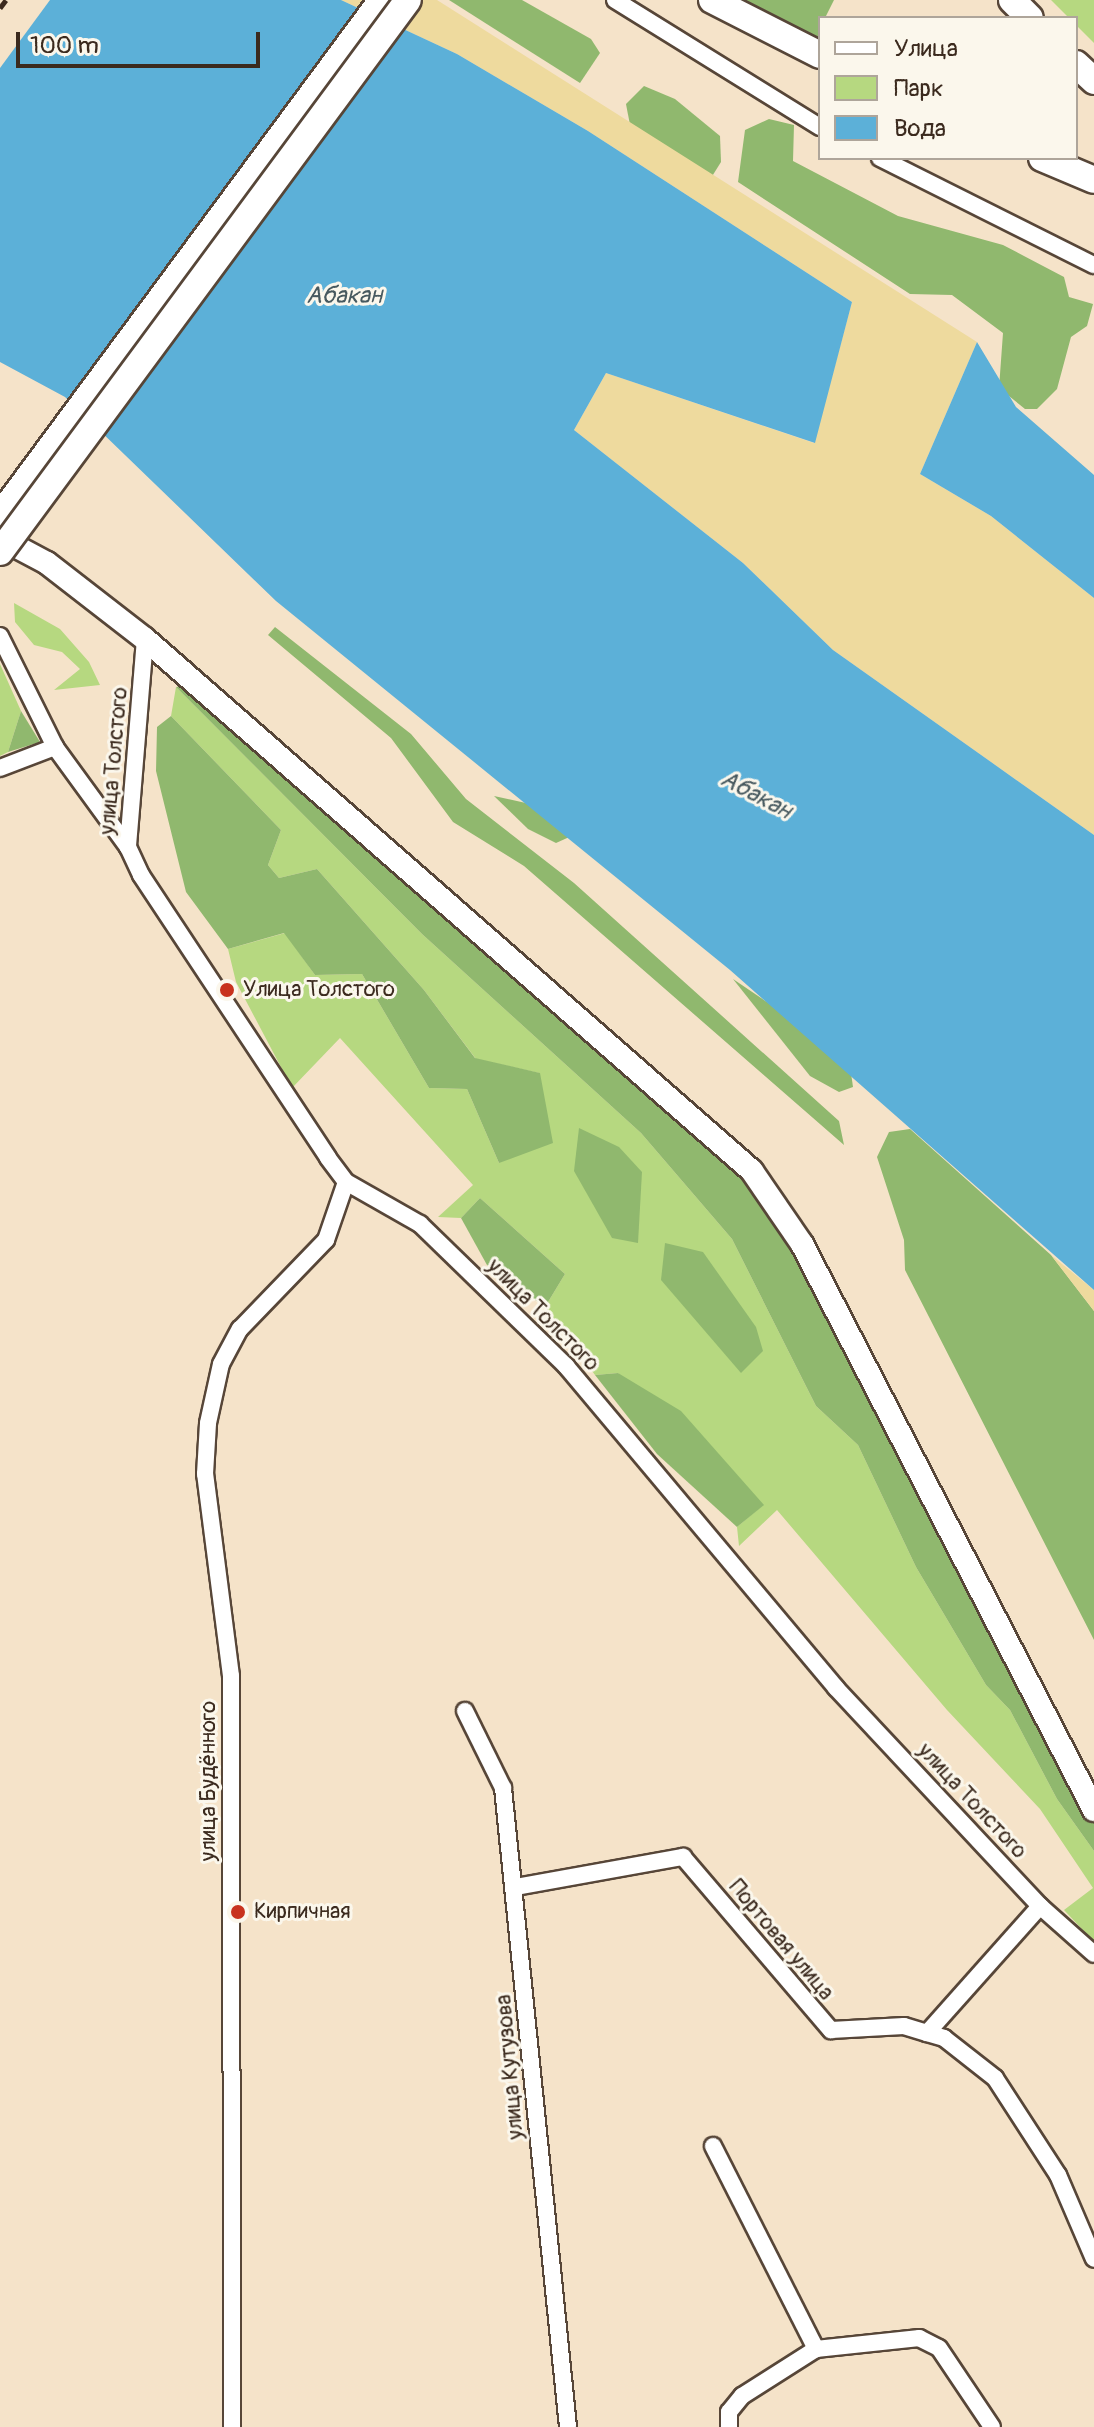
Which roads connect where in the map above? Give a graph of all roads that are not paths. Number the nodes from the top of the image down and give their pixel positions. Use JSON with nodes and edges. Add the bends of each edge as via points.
{"nodes":[{"id":1,"x":382,"y":0,"type":"edge"},
{"id":2,"x":408,"y":0,"type":"edge"},
{"id":3,"x":615,"y":0,"type":"edge"},
{"id":4,"x":712,"y":0,"type":"edge"},
{"id":5,"x":1012,"y":0,"type":"edge"},
{"id":6,"x":1028,"y":16,"type":"edge"},
{"id":7,"x":818,"y":54,"type":"edge"},
{"id":8,"x":1078,"y":66,"type":"edge"},
{"id":9,"x":1094,"y":81,"type":"edge"},
{"id":10,"x":818,"y":126,"type":"edge"},
{"id":11,"x":884,"y":160,"type":"edge"},
{"id":12,"x":1047,"y":160,"type":"edge"},
{"id":13,"x":1094,"y":180,"type":"edge"},
{"id":14,"x":1094,"y":265,"type":"edge"},
{"id":15,"x":0,"y":516,"type":"edge"},
{"id":16,"x":0,"y":538,"type":"edge"},
{"id":17,"x":0,"y":552,"type":"edge"},
{"id":18,"x":0,"y":636,"type":"edge"},
{"id":19,"x":145,"y":639,"type":"junction"},
{"id":20,"x":55,"y":747,"type":"junction"},
{"id":21,"x":0,"y":768,"type":"edge"},
{"id":22,"x":128,"y":847,"type":"junction"},
{"id":23,"x":346,"y":1182,"type":"junction"},
{"id":24,"x":465,"y":1711,"type":"dead end"},
{"id":25,"x":1094,"y":1810,"type":"edge"},
{"id":26,"x":516,"y":1887,"type":"junction"},
{"id":27,"x":1040,"y":1906,"type":"junction"},
{"id":28,"x":1094,"y":1954,"type":"edge"},
{"id":29,"x":927,"y":2033,"type":"junction"},
{"id":30,"x":713,"y":2146,"type":"dead end"},
{"id":31,"x":1094,"y":2259,"type":"edge"},
{"id":32,"x":816,"y":2349,"type":"junction"},
{"id":33,"x":232,"y":2427,"type":"edge"},
{"id":34,"x":568,"y":2427,"type":"edge"},
{"id":35,"x":729,"y":2427,"type":"edge"},
{"id":36,"x":992,"y":2427,"type":"edge"}],
"edges":[{"from":1,"to":15,"type":"main road"},
{"from":2,"to":17,"type":"main road","bridge":true},
{"from":3,"to":10,"type":"street"},
{"from":4,"to":7,"type":"main road"},
{"from":5,"to":6,"type":"main road"},
{"from":8,"to":9,"type":"main road"},
{"from":11,"to":14,"type":"street"},
{"from":12,"to":13,"type":"main road"},
{"from":16,"to":19,"type":"street","via":[[47,563]]},
{"from":18,"to":20,"type":"street"},
{"from":19,"to":22,"type":"street","name":"улица Толстого"},
{"from":19,"to":25,"type":"street","via":[[752,1171],[802,1244]]},
{"from":20,"to":21,"type":"street"},
{"from":20,"to":22,"type":"street"},
{"from":22,"to":23,"type":"street","name":"улица Толстого","via":[[141,875]]},
{"from":23,"to":27,"type":"street","name":"улица Толстого","via":[[420,1224],[566,1366],[836,1688]]},
{"from":23,"to":33,"type":"street","name":"улица Будённого","via":[[326,1240],[240,1329],[221,1364],[208,1423],[205,1474],[231,1676]]},
{"from":24,"to":26,"type":"street","name":"улица Кутузова","via":[[503,1788]]},
{"from":26,"to":29,"type":"street","name":"Портовая улица","via":[[683,1857],[831,2030],[904,2026]]},
{"from":26,"to":34,"type":"street","name":"улица Кутузова"},
{"from":27,"to":28,"type":"street","name":"улица Толстого"},
{"from":27,"to":29,"type":"street"},
{"from":29,"to":31,"type":"street","name":"Портовая улица","via":[[944,2038],[995,2078],[1028,2123]]},
{"from":30,"to":32,"type":"street"},
{"from":32,"to":35,"type":"street","via":[[742,2396],[729,2412]]},
{"from":32,"to":36,"type":"street","via":[[919,2338],[939,2348]]}]}
